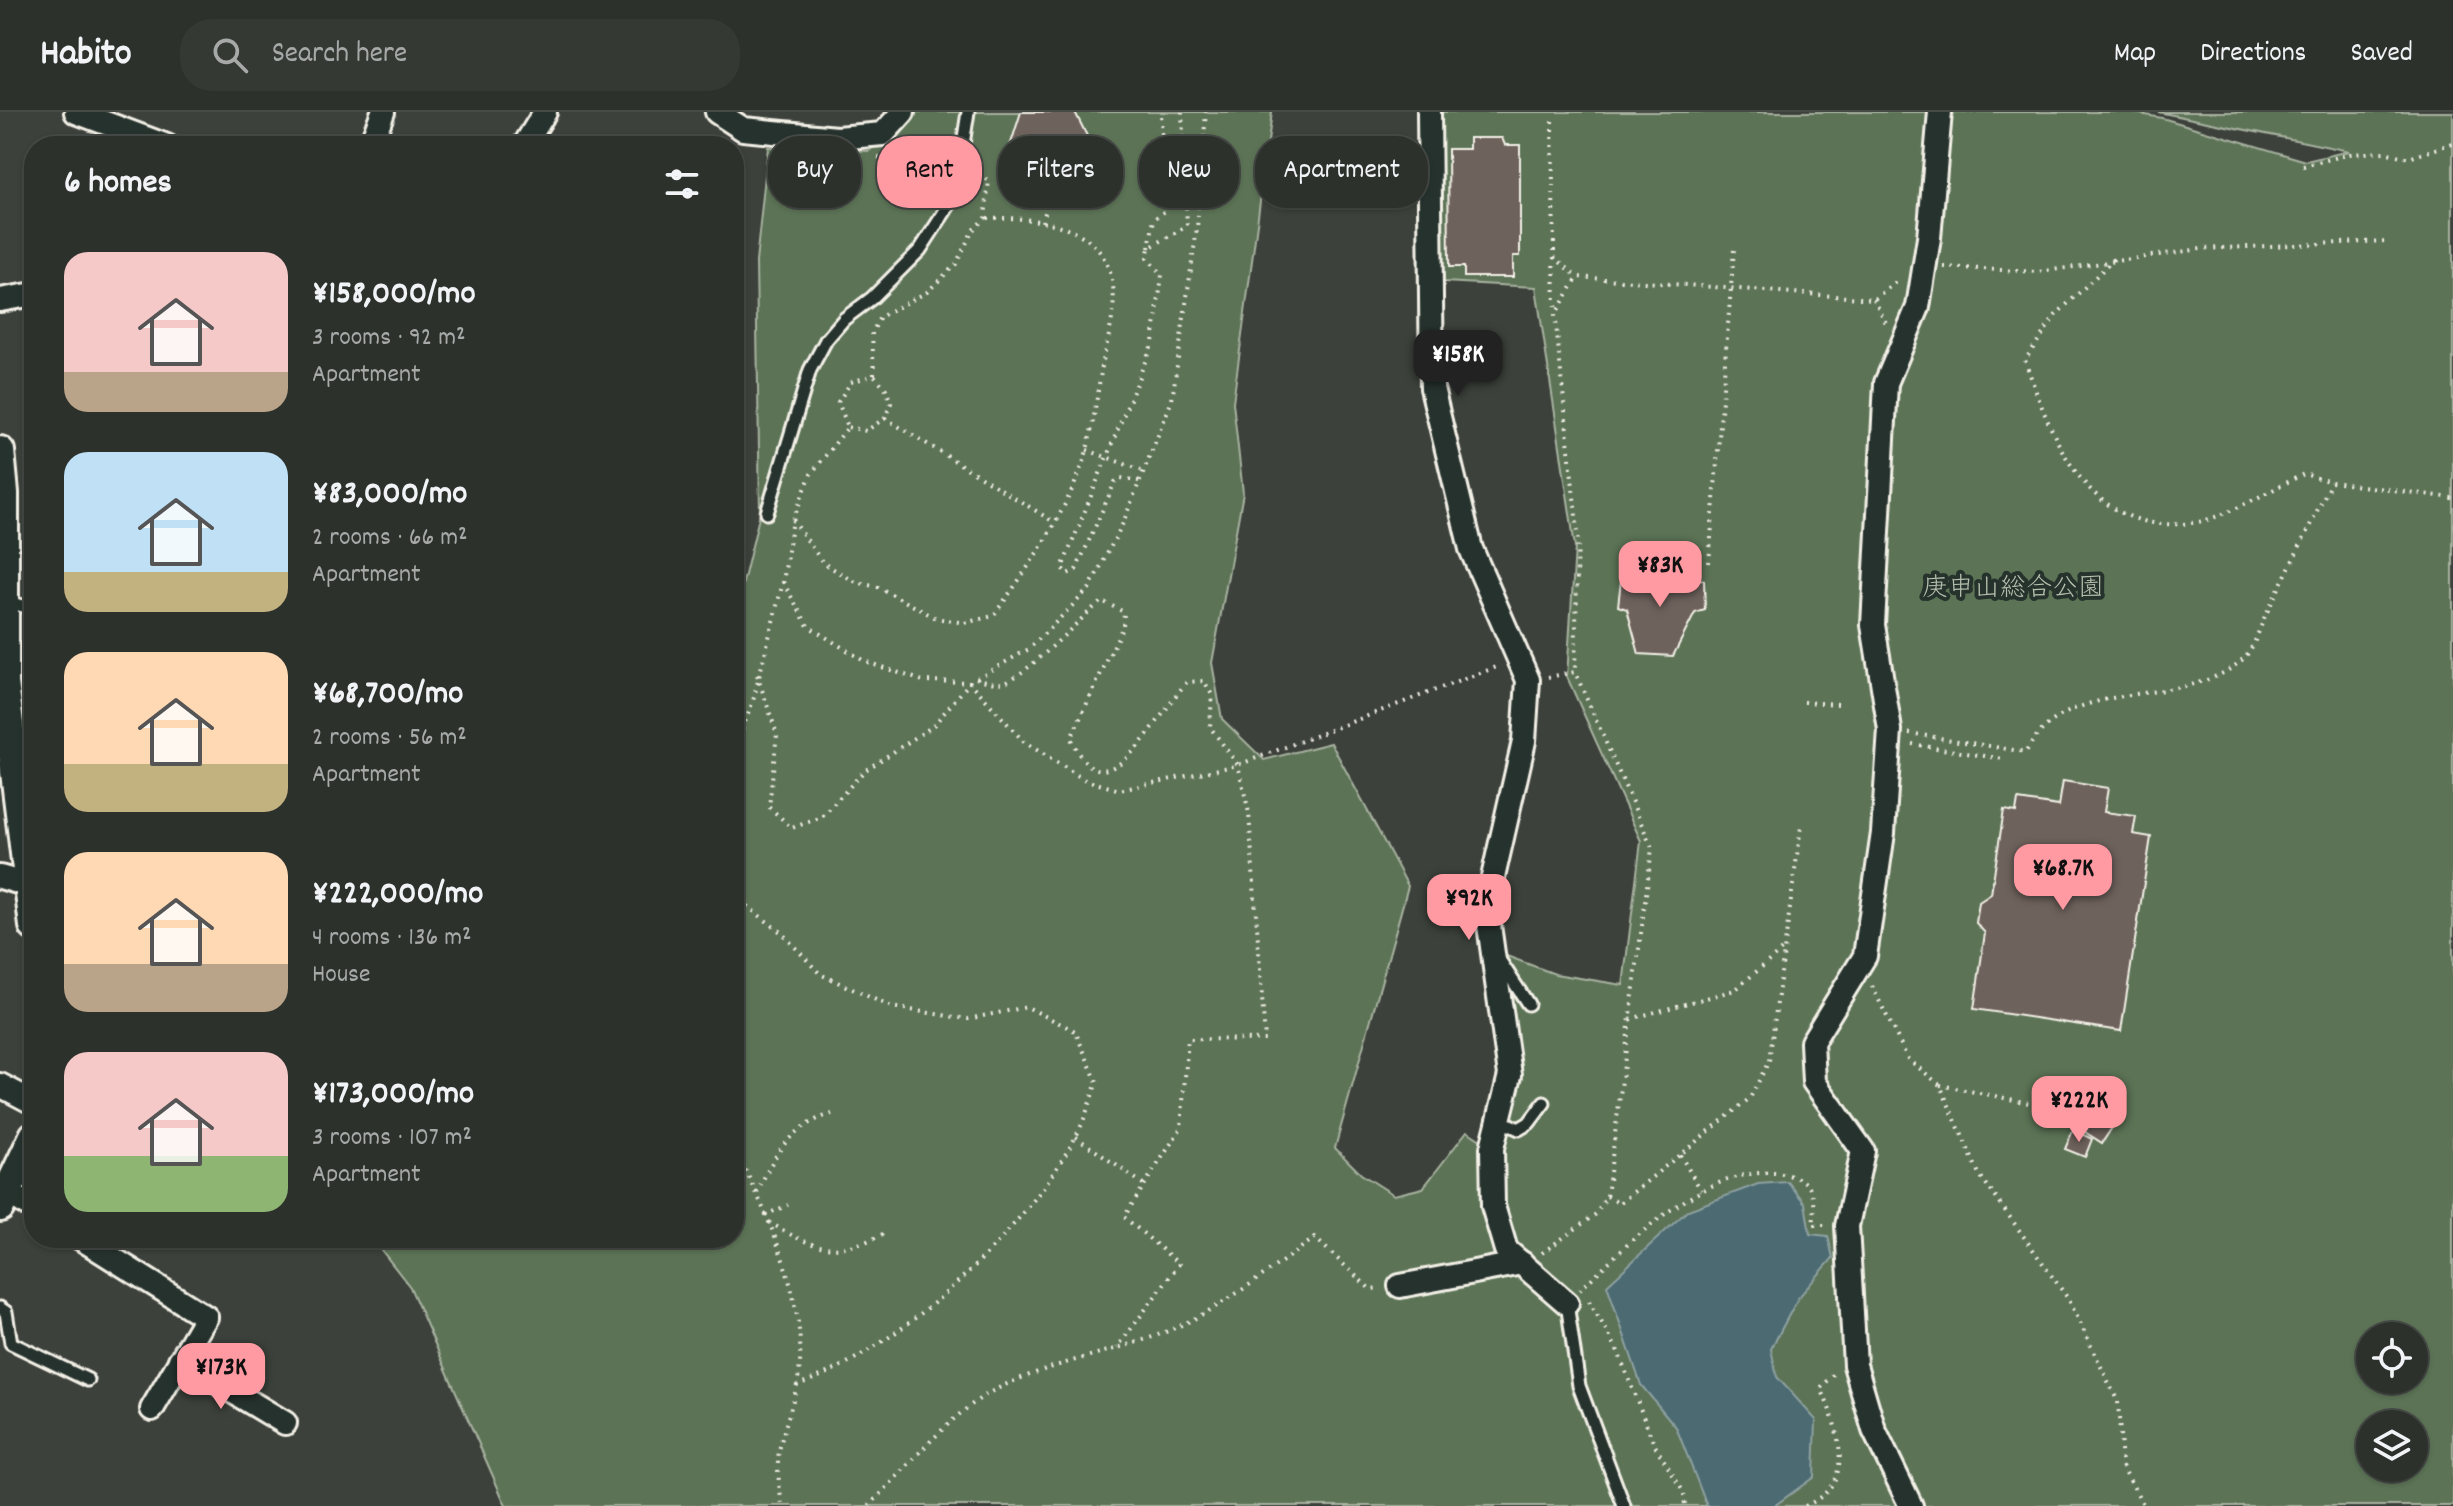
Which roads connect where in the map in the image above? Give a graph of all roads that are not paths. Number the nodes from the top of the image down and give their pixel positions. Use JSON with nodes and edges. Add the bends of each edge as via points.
{"nodes":[{"id":1,"x":76,"y":112,"type":"edge"},
{"id":2,"x":383,"y":112,"type":"edge"},
{"id":3,"x":545,"y":112,"type":"edge"},
{"id":4,"x":717,"y":112,"type":"edge"},
{"id":5,"x":903,"y":112,"type":"edge"},
{"id":6,"x":968,"y":112,"type":"edge"},
{"id":7,"x":1429,"y":112,"type":"edge"},
{"id":8,"x":1940,"y":112,"type":"edge"},
{"id":9,"x":140,"y":136,"type":"edge"},
{"id":10,"x":374,"y":136,"type":"edge"},
{"id":11,"x":530,"y":136,"type":"edge"},
{"id":12,"x":24,"y":296,"type":"edge"},
{"id":13,"x":0,"y":300,"type":"edge"},
{"id":14,"x":0,"y":451,"type":"edge"},
{"id":15,"x":767,"y":513,"type":"dead end"},
{"id":16,"x":4,"y":601,"type":"junction"},
{"id":17,"x":24,"y":606,"type":"edge"},
{"id":18,"x":24,"y":851,"type":"edge"},
{"id":19,"x":0,"y":877,"type":"edge"},
{"id":20,"x":24,"y":884,"type":"edge"},
{"id":21,"x":1493,"y":950,"type":"junction"},
{"id":22,"x":1528,"y":1004,"type":"dead end"},
{"id":23,"x":0,"y":1085,"type":"edge"},
{"id":24,"x":24,"y":1098,"type":"edge"},
{"id":25,"x":1544,"y":1103,"type":"dead end"},
{"id":26,"x":1499,"y":1120,"type":"junction"},
{"id":27,"x":24,"y":1156,"type":"edge"},
{"id":28,"x":3,"y":1199,"type":"edge"},
{"id":29,"x":24,"y":1206,"type":"edge"},
{"id":30,"x":96,"y":1248,"type":"edge"},
{"id":31,"x":1522,"y":1263,"type":"junction"},
{"id":32,"x":1400,"y":1286,"type":"road end"},
{"id":33,"x":1574,"y":1296,"type":"joint"},
{"id":34,"x":0,"y":1308,"type":"edge"},
{"id":35,"x":180,"y":1360,"type":"junction"},
{"id":36,"x":88,"y":1380,"type":"dead end"},
{"id":37,"x":152,"y":1409,"type":"dead end"},
{"id":38,"x":285,"y":1423,"type":"dead end"},
{"id":39,"x":1624,"y":1506,"type":"edge"},
{"id":40,"x":1911,"y":1506,"type":"edge"}],
"edges":[{"from":1,"to":9,"type":"street"},
{"from":2,"to":10,"type":"street"},
{"from":3,"to":11,"type":"street"},
{"from":4,"to":5,"type":"street","via":[[743,129],[837,138],[883,134]]},
{"from":6,"to":15,"type":"lane","via":[[955,196],[920,250],[826,340],[810,370]]},
{"from":7,"to":21,"type":"street","via":[[1432,388],[1471,549],[1528,680],[1524,741],[1489,895]]},
{"from":8,"to":40,"type":"street","via":[[1918,307],[1886,383],[1873,625],[1890,730],[1883,833],[1865,956],[1812,1042],[1814,1082],[1863,1151],[1847,1226],[1855,1365],[1874,1430]]},
{"from":12,"to":13,"type":"street"},
{"from":14,"to":16,"type":"street"},
{"from":16,"to":17,"type":"lane"},
{"from":16,"to":18,"type":"street","via":[[4,683]]},
{"from":19,"to":20,"type":"street"},
{"from":21,"to":22,"type":"lane"},
{"from":21,"to":26,"type":"street","via":[[1510,1075]]},
{"from":23,"to":24,"type":"street"},
{"from":25,"to":26,"type":"lane","via":[[1519,1129]]},
{"from":26,"to":31,"type":"street","via":[[1492,1148],[1493,1206],[1506,1250]]},
{"from":27,"to":28,"type":"street"},
{"from":28,"to":29,"type":"street"},
{"from":30,"to":35,"type":"street","via":[[206,1317]]},
{"from":31,"to":32,"type":"street"},
{"from":31,"to":33,"type":"street"},
{"from":33,"to":39,"type":"lane","via":[[1579,1386]]},
{"from":34,"to":36,"type":"lane","via":[[6,1312],[11,1343]]},
{"from":35,"to":37,"type":"street"},
{"from":35,"to":38,"type":"street"}]}
